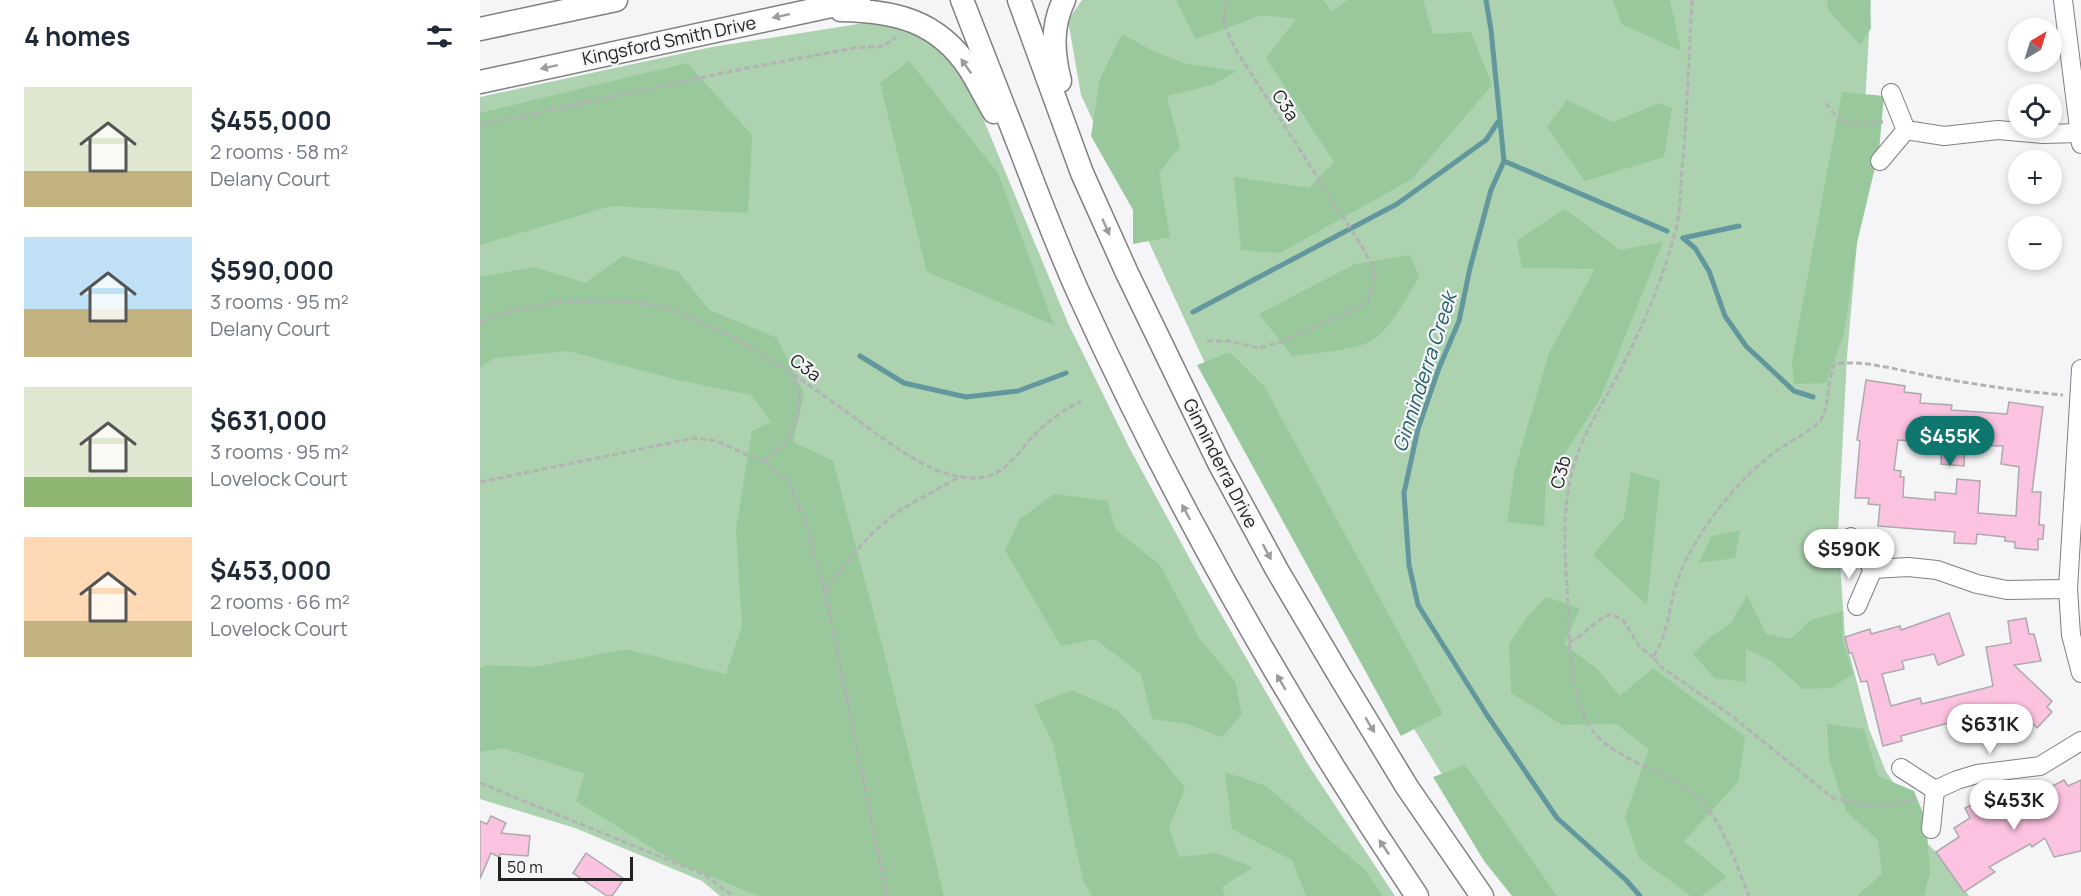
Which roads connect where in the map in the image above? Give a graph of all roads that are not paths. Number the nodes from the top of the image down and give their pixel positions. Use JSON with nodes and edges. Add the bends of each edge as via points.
{"nodes":[{"id":1,"x":616,"y":0,"type":"edge"},
{"id":2,"x":859,"y":0,"type":"edge"},
{"id":3,"x":962,"y":0,"type":"edge"},
{"id":4,"x":1019,"y":0,"type":"edge"},
{"id":5,"x":1064,"y":0,"type":"edge"},
{"id":6,"x":2063,"y":0,"type":"edge"},
{"id":7,"x":811,"y":10,"type":"junction"},
{"id":8,"x":480,"y":29,"type":"edge"},
{"id":9,"x":480,"y":82,"type":"edge"},
{"id":10,"x":1891,"y":93,"type":"dead end"},
{"id":11,"x":1906,"y":130,"type":"junction"},
{"id":12,"x":2080,"y":133,"type":"edge"},
{"id":13,"x":2081,"y":144,"type":"edge"},
{"id":14,"x":1880,"y":161,"type":"dead end"},
{"id":15,"x":1028,"y":170,"type":"junction"},
{"id":16,"x":1082,"y":173,"type":"junction"},
{"id":17,"x":2081,"y":369,"type":"edge"},
{"id":18,"x":1851,"y":537,"type":"dead end"},
{"id":19,"x":1874,"y":569,"type":"junction"},
{"id":20,"x":2068,"y":589,"type":"junction"},
{"id":21,"x":1857,"y":606,"type":"dead end"},
{"id":22,"x":2081,"y":674,"type":"edge"},
{"id":23,"x":2081,"y":741,"type":"edge"},
{"id":24,"x":1901,"y":768,"type":"dead end"},
{"id":25,"x":1935,"y":790,"type":"junction"},
{"id":26,"x":1931,"y":829,"type":"dead end"},
{"id":27,"x":1417,"y":896,"type":"edge"},
{"id":28,"x":1482,"y":896,"type":"edge"}],
"edges":[{"from":1,"to":8,"type":"main road"},
{"from":2,"to":7,"type":"main road","name":"Kingsford Smith Drive"},
{"from":3,"to":15,"type":"main road"},
{"from":4,"to":16,"type":"main road","name":"Ginninderra Drive"},
{"from":5,"to":16,"type":"main road","via":[[1053,40]]},
{"from":6,"to":12,"type":"street"},
{"from":7,"to":9,"type":"main road","name":"Kingsford Smith Drive","one_way":true},
{"from":15,"to":7,"type":"main road","one_way":true,"via":[[968,67],[936,34],[893,14]]},
{"from":10,"to":11,"type":"street"},
{"from":11,"to":12,"type":"street","via":[[1944,136],[1998,130]]},
{"from":11,"to":14,"type":"street"},
{"from":12,"to":13,"type":"street"},
{"from":27,"to":15,"type":"main road","one_way":true,"via":[[1292,700],[1177,496],[1077,291]]},
{"from":16,"to":28,"type":"main road","name":"Ginninderra Drive","one_way":true,"via":[[1219,463],[1277,570],[1407,787]]},
{"from":17,"to":20,"type":"street"},
{"from":18,"to":19,"type":"street"},
{"from":19,"to":20,"type":"street","via":[[1937,570],[2007,590]]},
{"from":19,"to":21,"type":"street"},
{"from":20,"to":22,"type":"street","via":[[2071,635]]},
{"from":23,"to":25,"type":"street","via":[[2040,766],[1977,774]]},
{"from":24,"to":25,"type":"street"},
{"from":25,"to":26,"type":"street"}]}
